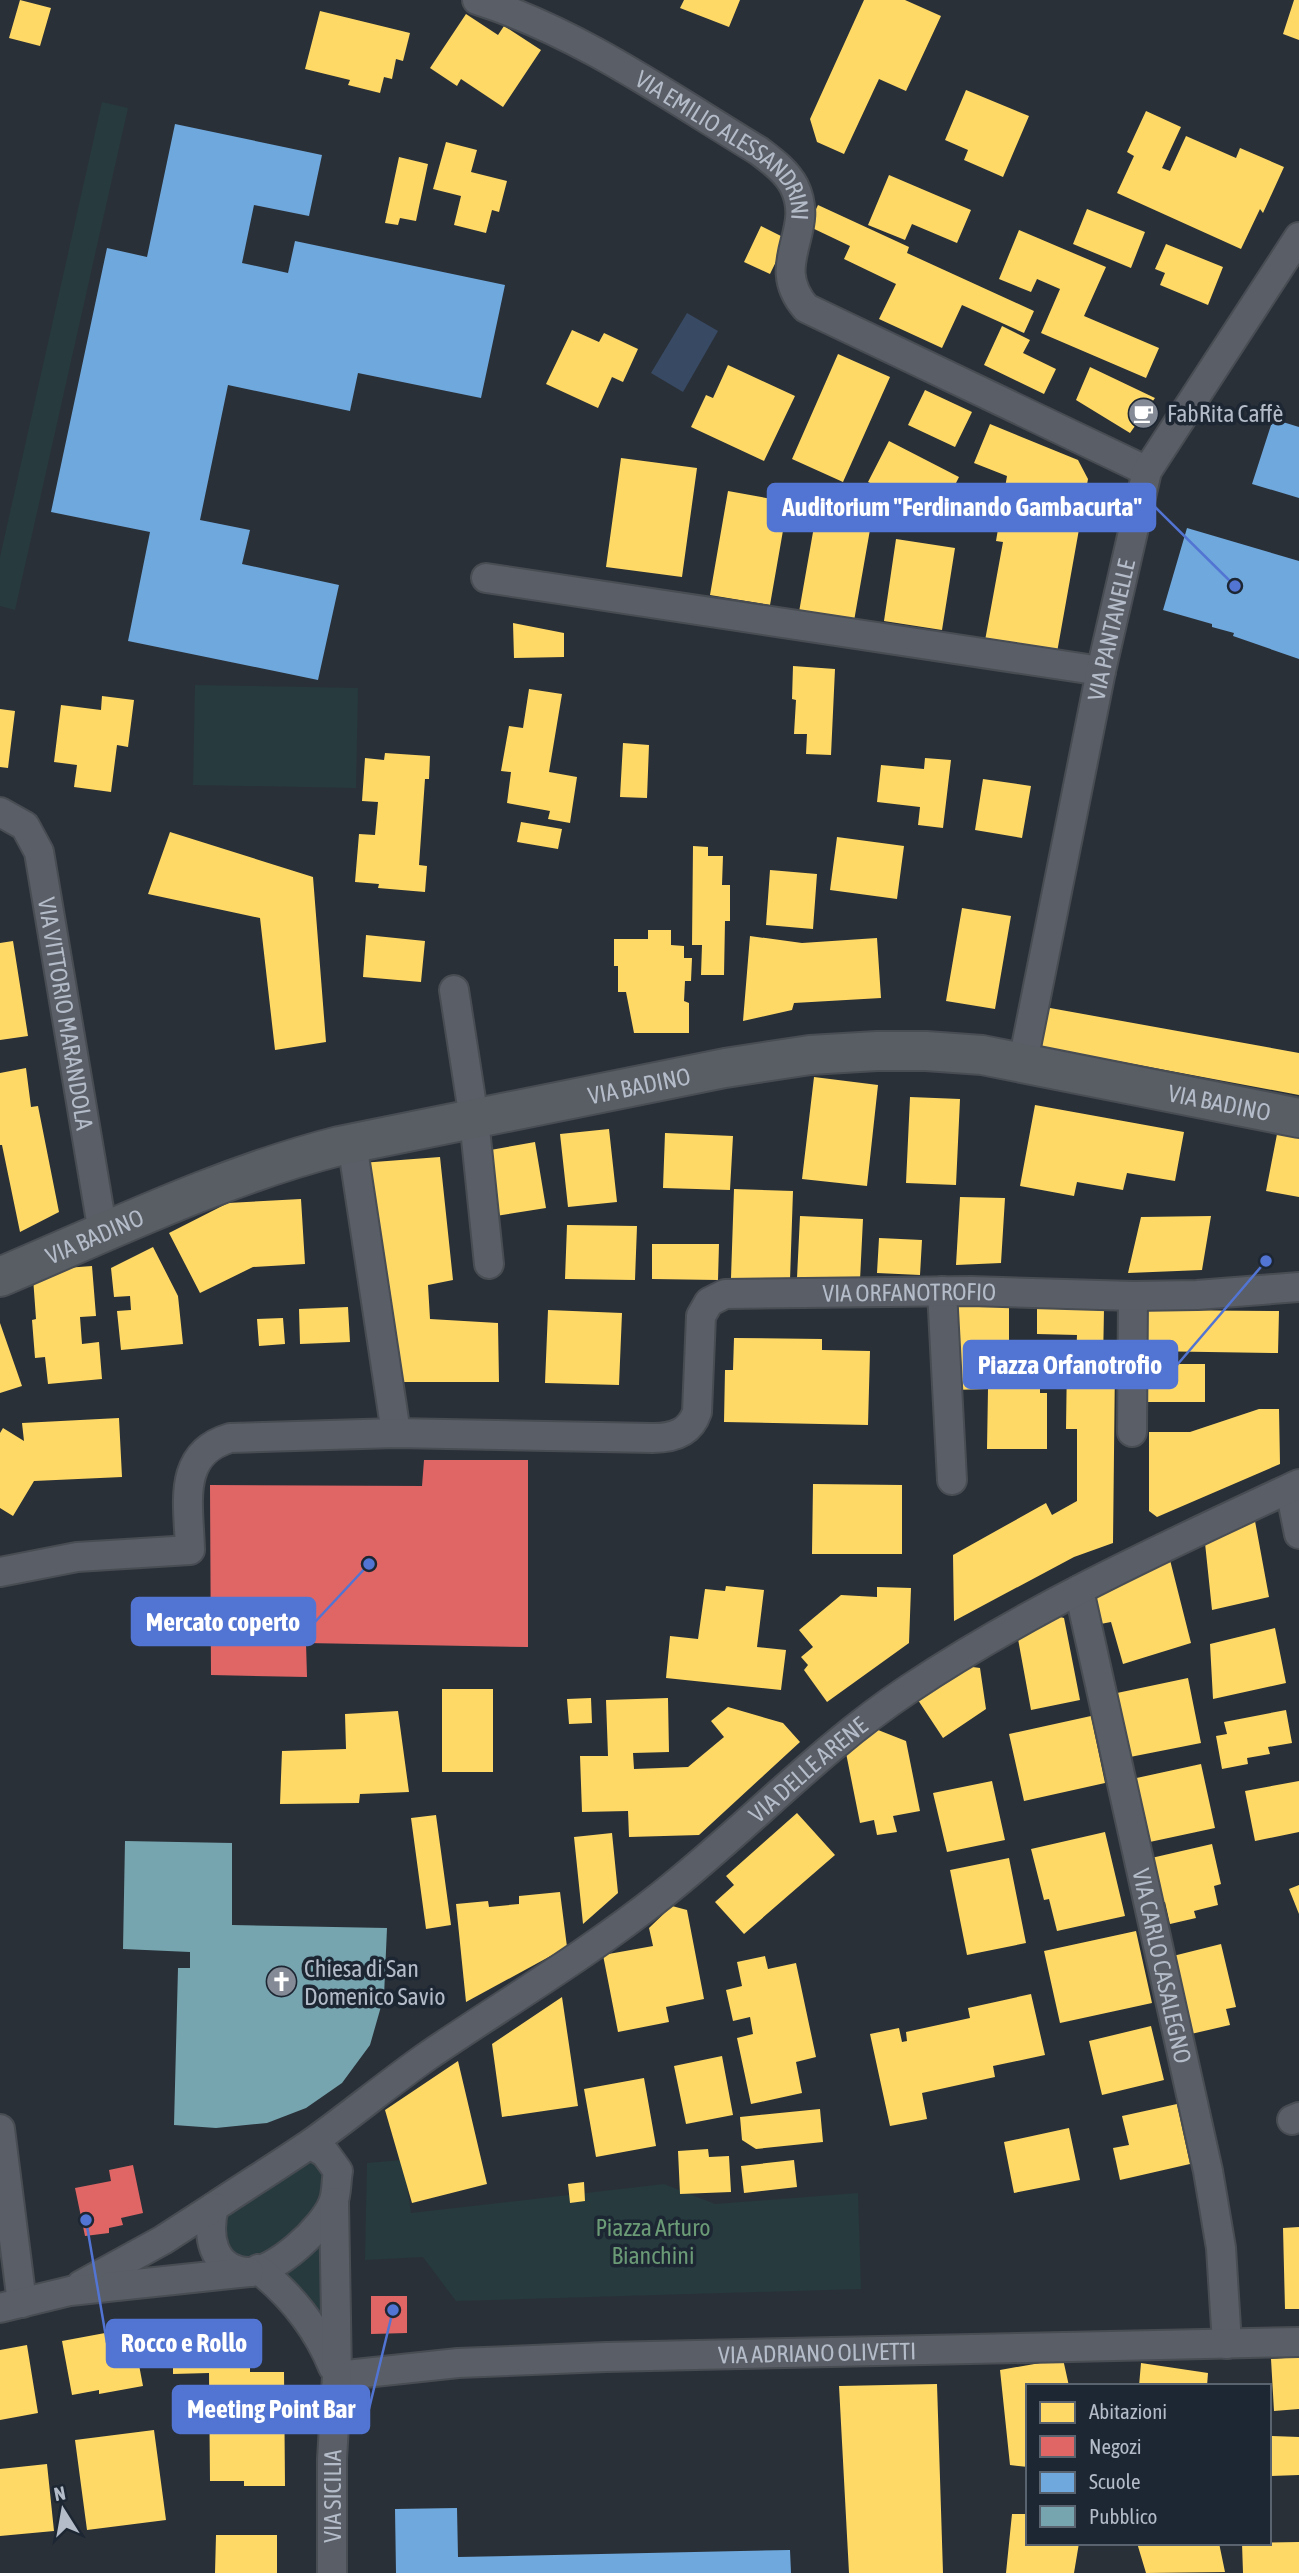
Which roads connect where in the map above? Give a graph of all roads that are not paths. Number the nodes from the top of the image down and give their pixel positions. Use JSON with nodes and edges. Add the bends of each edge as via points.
{"nodes":[{"id":1,"x":478,"y":0,"type":"edge"},
{"id":2,"x":1299,"y":237,"type":"edge"},
{"id":3,"x":1147,"y":471,"type":"junction"},
{"id":4,"x":486,"y":578,"type":"dead end"},
{"id":5,"x":1101,"y":671,"type":"junction"},
{"id":6,"x":0,"y":812,"type":"edge"},
{"id":7,"x":454,"y":990,"type":"dead end"},
{"id":8,"x":1023,"y":1062,"type":"junction"},
{"id":9,"x":1299,"y":1118,"type":"edge"},
{"id":10,"x":474,"y":1119,"type":"junction"},
{"id":11,"x":352,"y":1143,"type":"junction"},
{"id":12,"x":103,"y":1233,"type":"junction"},
{"id":13,"x":489,"y":1264,"type":"dead end"},
{"id":14,"x":0,"y":1277,"type":"edge"},
{"id":15,"x":1299,"y":1286,"type":"edge"},
{"id":16,"x":942,"y":1292,"type":"junction"},
{"id":17,"x":1133,"y":1296,"type":"junction"},
{"id":18,"x":1132,"y":1432,"type":"dead end"},
{"id":19,"x":396,"y":1433,"type":"junction"},
{"id":20,"x":952,"y":1480,"type":"dead end"},
{"id":21,"x":1294,"y":1486,"type":"edge"},
{"id":22,"x":1299,"y":1534,"type":"edge"},
{"id":23,"x":0,"y":1573,"type":"edge"},
{"id":24,"x":1079,"y":1590,"type":"junction"},
{"id":25,"x":353,"y":2113,"type":"junction"},
{"id":26,"x":0,"y":2129,"type":"edge"},
{"id":27,"x":310,"y":2144,"type":"junction"},
{"id":28,"x":338,"y":2171,"type":"junction"},
{"id":29,"x":334,"y":2202,"type":"junction"},
{"id":30,"x":214,"y":2207,"type":"junction"},
{"id":31,"x":254,"y":2271,"type":"junction"},
{"id":32,"x":69,"y":2291,"type":"junction"},
{"id":33,"x":11,"y":2306,"type":"edge"},
{"id":34,"x":1299,"y":2342,"type":"edge"},
{"id":35,"x":1227,"y":2344,"type":"junction"},
{"id":36,"x":337,"y":2376,"type":"junction"},
{"id":37,"x":332,"y":2573,"type":"edge"}],
"edges":[{"from":1,"to":3,"type":"street","name":"VIA EMILIO ALESSANDRINI","via":[[581,43],[776,165],[794,187],[801,208],[790,279],[806,307]]},
{"from":2,"to":3,"type":"street","name":"VIA PANTANELLE"},
{"from":3,"to":5,"type":"street","name":"VIA PANTANELLE"},
{"from":4,"to":5,"type":"street"},
{"from":5,"to":8,"type":"street","name":"VIA PANTANELLE"},
{"from":6,"to":12,"type":"street","name":"VIA VITTORIO MARANDOLA","via":[[25,826],[39,852]]},
{"from":7,"to":10,"type":"street"},
{"from":8,"to":9,"type":"street","name":"VIA BADINO"},
{"from":8,"to":10,"type":"street","name":"VIA BADINO","via":[[926,1051],[823,1054],[725,1068]]},
{"from":10,"to":11,"type":"street","name":"VIA BADINO"},
{"from":10,"to":13,"type":"street"},
{"from":11,"to":12,"type":"street","name":"VIA BADINO","via":[[252,1172]]},
{"from":11,"to":19,"type":"street"},
{"from":12,"to":14,"type":"street","name":"VIA BADINO"},
{"from":15,"to":17,"type":"street","name":"VIA ORFANOTROFIO"},
{"from":16,"to":17,"type":"street","name":"VIA ORFANOTROFIO"},
{"from":16,"to":19,"type":"street","name":"VIA ORFANOTROFIO","via":[[734,1293],[716,1298],[701,1316],[694,1421],[686,1430],[666,1438]]},
{"from":16,"to":20,"type":"street"},
{"from":17,"to":18,"type":"street"},
{"from":19,"to":23,"type":"street","via":[[244,1437],[218,1442],[200,1454],[191,1475],[190,1550],[77,1557]]},
{"from":21,"to":22,"type":"street"},
{"from":21,"to":24,"type":"street","name":"VIA DELLE ARENE"},
{"from":24,"to":25,"type":"street","name":"VIA DELLE ARENE","via":[[888,1703],[646,1908],[414,2066]]},
{"from":24,"to":35,"type":"street","name":"VIA CARLO CASALEGNO","via":[[1213,2198]]},
{"from":25,"to":27,"type":"street","name":"VIA DELLE ARENE"},
{"from":25,"to":28,"type":"street","name":"VIA SICILIA","via":[[342,2140]]},
{"from":26,"to":33,"type":"street"},
{"from":27,"to":28,"type":"street","via":[[325,2153]]},
{"from":27,"to":30,"type":"street","name":"VIA DELLE ARENE"},
{"from":28,"to":29,"type":"street","name":"VIA SICILIA"},
{"from":29,"to":31,"type":"street","via":[[301,2243],[271,2265]]},
{"from":29,"to":36,"type":"street","name":"VIA SICILIA"},
{"from":30,"to":31,"type":"street","via":[[209,2231],[217,2254],[231,2266]]},
{"from":30,"to":32,"type":"street","name":"VIA DELLE ARENE"},
{"from":31,"to":32,"type":"street"},
{"from":31,"to":36,"type":"street","via":[[276,2283],[309,2323]]},
{"from":32,"to":33,"type":"street"},
{"from":34,"to":35,"type":"street","name":"VIA ADRIANO OLIVETTI"},
{"from":35,"to":36,"type":"street","name":"VIA ADRIANO OLIVETTI","via":[[606,2357],[477,2362]]},
{"from":36,"to":37,"type":"street","name":"VIA SICILIA"}]}
